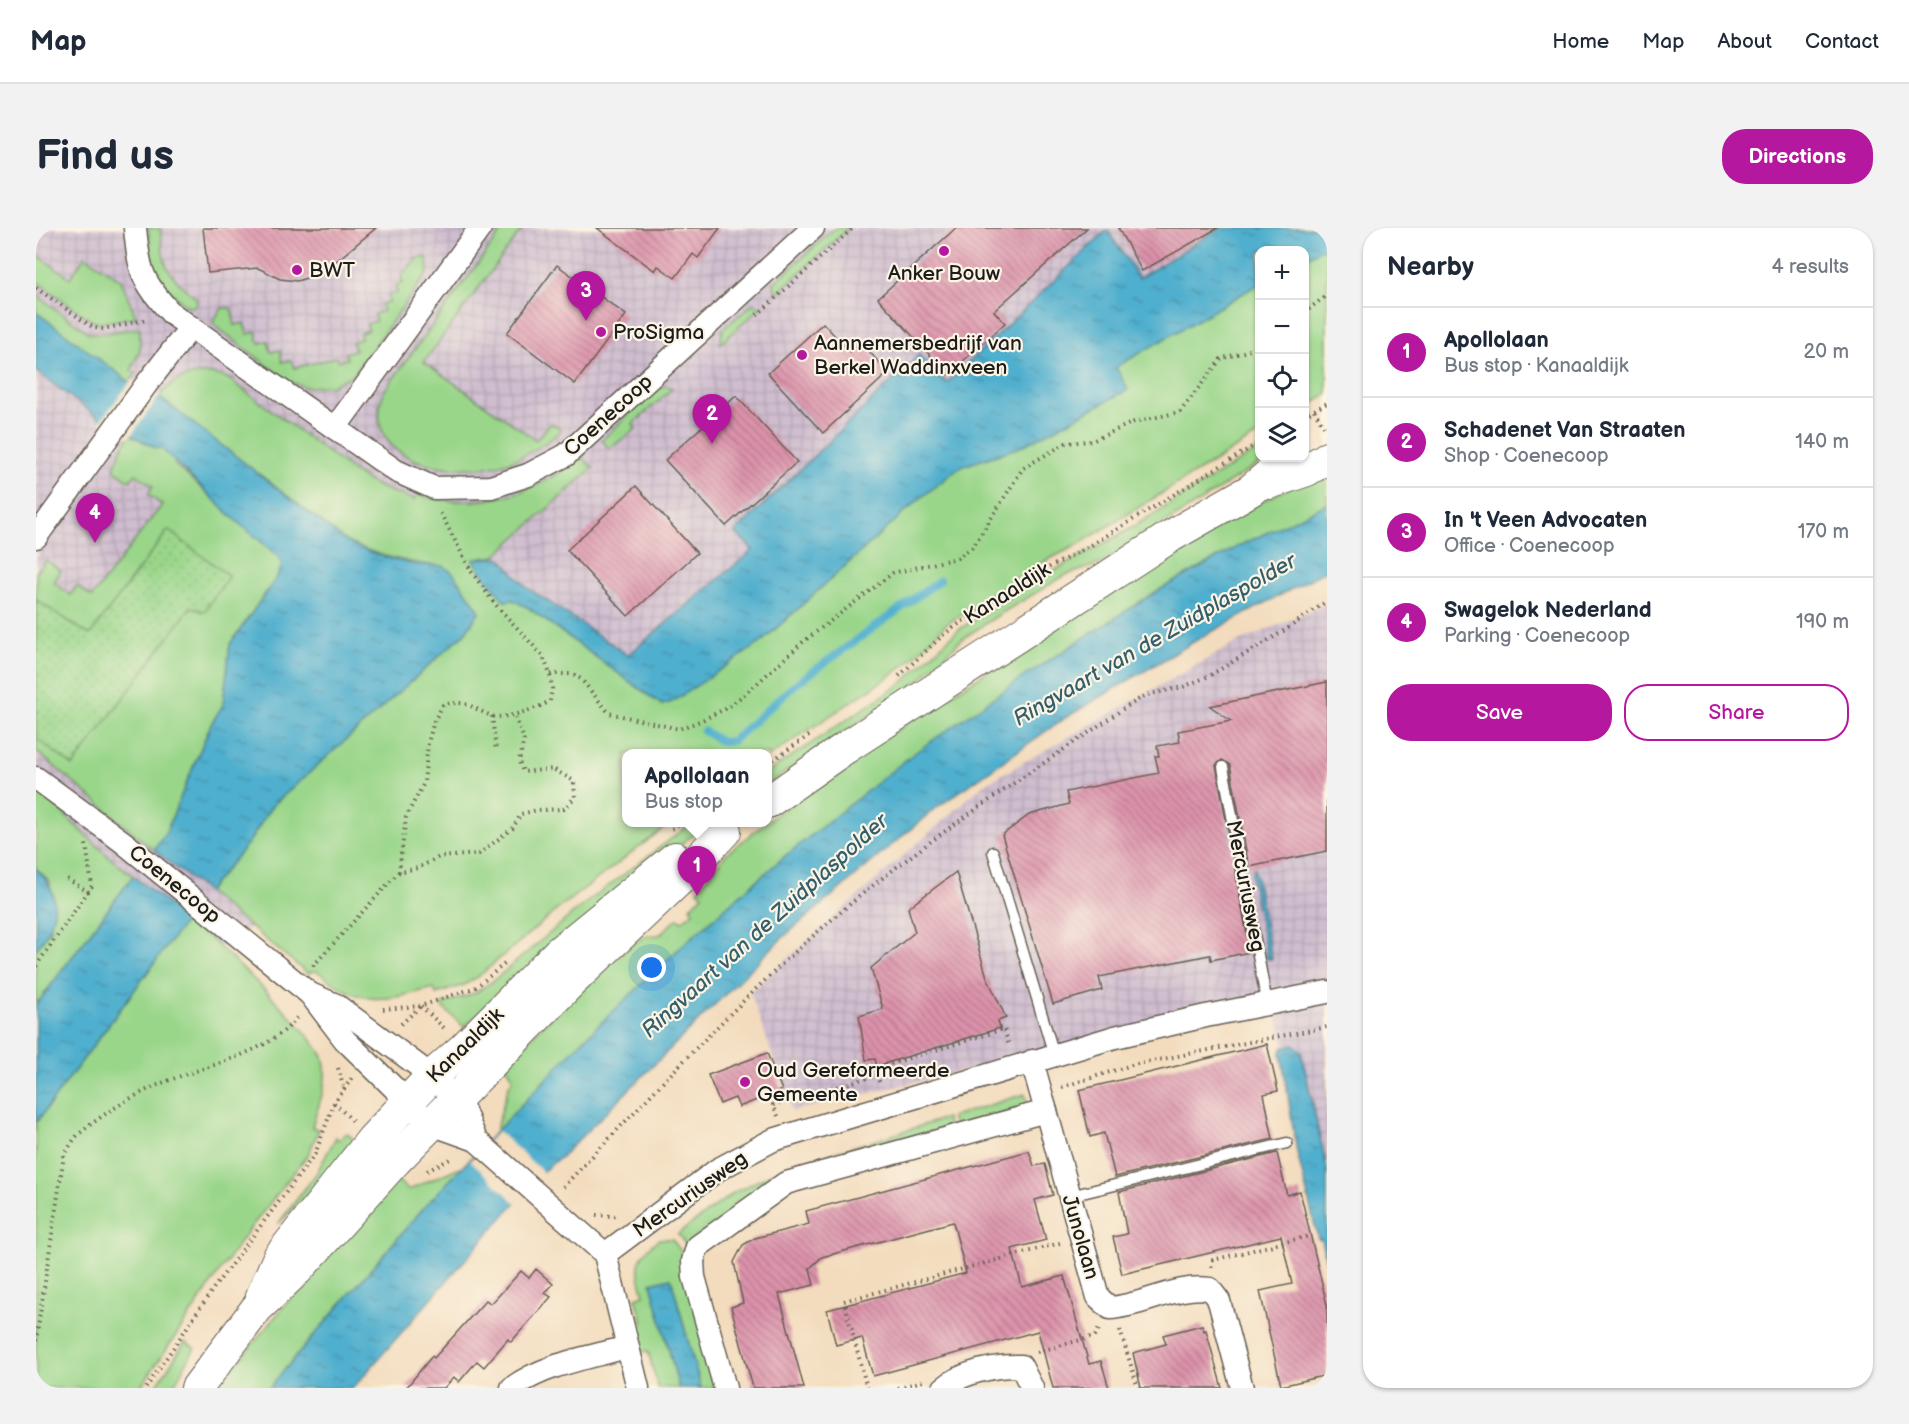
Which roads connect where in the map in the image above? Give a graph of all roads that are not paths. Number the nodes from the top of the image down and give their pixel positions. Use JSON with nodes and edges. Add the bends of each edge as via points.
{"nodes":[{"id":1,"x":135,"y":228,"type":"edge"},
{"id":2,"x":480,"y":228,"type":"edge"},
{"id":3,"x":813,"y":228,"type":"edge"},
{"id":4,"x":191,"y":327,"type":"junction"},
{"id":5,"x":1323,"y":425,"type":"edge"},
{"id":6,"x":335,"y":428,"type":"junction"},
{"id":7,"x":1309,"y":442,"type":"edge"},
{"id":8,"x":1327,"y":458,"type":"edge"},
{"id":9,"x":1284,"y":462,"type":"edge"},
{"id":10,"x":1251,"y":490,"type":"junction"},
{"id":11,"x":36,"y":537,"type":"edge"},
{"id":12,"x":1223,"y":767,"type":"dead end"},
{"id":13,"x":36,"y":778,"type":"edge"},
{"id":14,"x":772,"y":799,"type":"edge"},
{"id":15,"x":731,"y":827,"type":"edge"},
{"id":16,"x":993,"y":852,"type":"dead end"},
{"id":17,"x":1327,"y":992,"type":"edge"},
{"id":18,"x":305,"y":1003,"type":"junction"},
{"id":19,"x":1267,"y":1004,"type":"junction"},
{"id":20,"x":1054,"y":1055,"type":"junction"},
{"id":21,"x":1024,"y":1064,"type":"junction"},
{"id":22,"x":432,"y":1076,"type":"junction"},
{"id":23,"x":456,"y":1098,"type":"junction"},
{"id":24,"x":1044,"y":1102,"type":"junction"},
{"id":25,"x":406,"y":1103,"type":"junction"},
{"id":26,"x":430,"y":1124,"type":"junction"},
{"id":27,"x":480,"y":1143,"type":"junction"},
{"id":28,"x":1287,"y":1143,"type":"dead end"},
{"id":29,"x":1070,"y":1196,"type":"junction"},
{"id":30,"x":605,"y":1254,"type":"junction"},
{"id":31,"x":257,"y":1308,"type":"junction"},
{"id":32,"x":627,"y":1347,"type":"junction"},
{"id":33,"x":198,"y":1388,"type":"edge"},
{"id":34,"x":512,"y":1388,"type":"edge"},
{"id":35,"x":638,"y":1388,"type":"edge"},
{"id":36,"x":725,"y":1388,"type":"edge"},
{"id":37,"x":944,"y":1388,"type":"edge"},
{"id":38,"x":1032,"y":1388,"type":"edge"},
{"id":39,"x":1242,"y":1388,"type":"edge"}],
"edges":[{"from":1,"to":4,"type":"street","name":"Coenecoop","via":[[138,265],[150,291]]},
{"from":2,"to":6,"type":"street"},
{"from":3,"to":6,"type":"street","name":"Coenecoop","via":[[566,456],[528,475],[491,487],[434,488],[396,471]]},
{"from":4,"to":6,"type":"street","name":"Coenecoop"},
{"from":4,"to":11,"type":"street"},
{"from":5,"to":7,"type":"main road"},
{"from":8,"to":10,"type":"main road","name":"Kanaaldijk","via":[[1307,470]]},
{"from":9,"to":10,"type":"main road","name":"Kanaaldijk"},
{"from":10,"to":14,"type":"main road","name":"Kanaaldijk","via":[[1171,536],[844,748]]},
{"from":12,"to":19,"type":"lane","name":"Mercuriusweg"},
{"from":13,"to":18,"type":"street","name":"Coenecoop","via":[[211,913]]},
{"from":15,"to":22,"type":"main road","name":"Kanaaldijk","via":[[683,851],[558,953]]},
{"from":15,"to":23,"type":"main road","name":"Kanaaldijk"},
{"from":16,"to":20,"type":"lane"},
{"from":17,"to":19,"type":"street","name":"Mercuriusweg"},
{"from":18,"to":22,"type":"street","name":"Coenecoop","via":[[336,1005]]},
{"from":18,"to":25,"type":"street","name":"Coenecoop"},
{"from":19,"to":20,"type":"street","name":"Mercuriusweg","via":[[1115,1037]]},
{"from":20,"to":21,"type":"street","name":"Mercuriusweg"},
{"from":21,"to":24,"type":"street","name":"Junolaan"},
{"from":21,"to":30,"type":"street","name":"Mercuriusweg","via":[[748,1151]]},
{"from":22,"to":23,"type":"street","name":"Coenecoop"},
{"from":22,"to":25,"type":"main road","name":"Kanaaldijk"},
{"from":23,"to":26,"type":"main road","name":"Kanaaldijk"},
{"from":23,"to":27,"type":"street"},
{"from":24,"to":29,"type":"street","name":"Junolaan"},
{"from":24,"to":36,"type":"street","via":[[786,1184],[697,1247],[694,1277]]},
{"from":25,"to":26,"type":"street","name":"Coenecoop"},
{"from":25,"to":31,"type":"main road","name":"Kanaaldijk","via":[[279,1257]]},
{"from":26,"to":27,"type":"street"},
{"from":26,"to":31,"type":"main road","name":"Kanaaldijk","via":[[297,1270]]},
{"from":27,"to":30,"type":"street"},
{"from":28,"to":29,"type":"lane"},
{"from":29,"to":39,"type":"street","name":"Junolaan","via":[[1098,1297],[1110,1308],[1197,1287],[1210,1289],[1219,1301]]},
{"from":30,"to":32,"type":"street"},
{"from":31,"to":33,"type":"main road","name":"Kanaaldijk"},
{"from":32,"to":34,"type":"street","via":[[526,1377]]},
{"from":32,"to":35,"type":"street"},
{"from":37,"to":38,"type":"street","via":[[954,1379],[1006,1365],[1021,1366]]}]}
